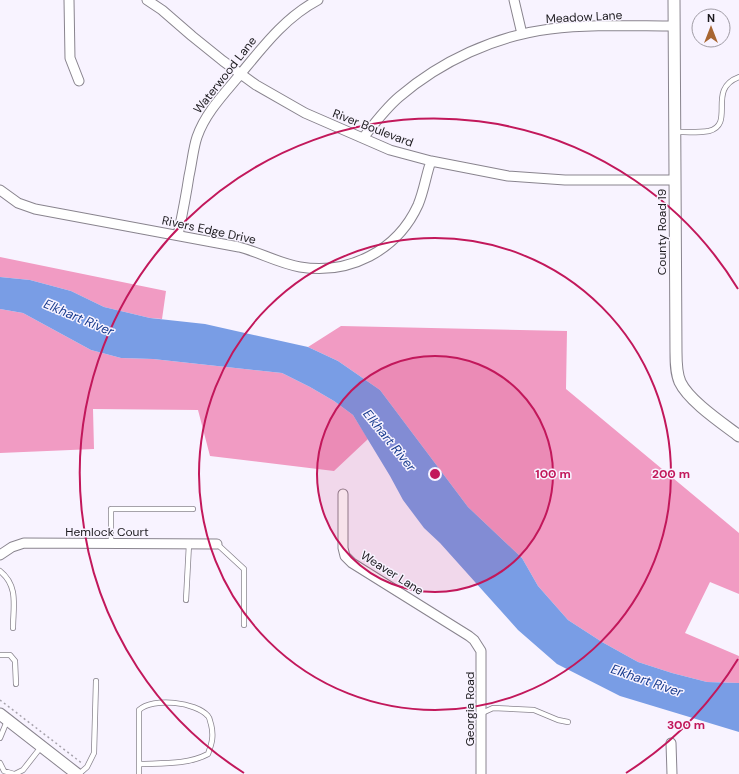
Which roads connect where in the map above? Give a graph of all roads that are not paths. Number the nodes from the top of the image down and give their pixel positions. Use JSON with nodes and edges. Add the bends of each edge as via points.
{"nodes":[{"id":1,"x":69,"y":0,"type":"edge"},
{"id":2,"x":148,"y":0,"type":"edge"},
{"id":3,"x":318,"y":0,"type":"edge"},
{"id":4,"x":514,"y":0,"type":"edge"},
{"id":5,"x":674,"y":0,"type":"edge"},
{"id":6,"x":674,"y":26,"type":"junction"},
{"id":7,"x":522,"y":34,"type":"junction"},
{"id":8,"x":240,"y":74,"type":"junction"},
{"id":9,"x":739,"y":77,"type":"edge"},
{"id":10,"x":78,"y":81,"type":"dead end"},
{"id":11,"x":675,"y":132,"type":"junction"},
{"id":12,"x":363,"y":138,"type":"junction"},
{"id":13,"x":431,"y":160,"type":"junction"},
{"id":14,"x":675,"y":180,"type":"junction"},
{"id":15,"x":0,"y":190,"type":"edge"},
{"id":16,"x":178,"y":236,"type":"junction"},
{"id":17,"x":739,"y":436,"type":"edge"},
{"id":18,"x":343,"y":494,"type":"dead end"},
{"id":19,"x":193,"y":509,"type":"dead end"},
{"id":20,"x":111,"y":544,"type":"junction"},
{"id":21,"x":189,"y":544,"type":"junction"},
{"id":22,"x":217,"y":544,"type":"joint"},
{"id":23,"x":0,"y":555,"type":"edge"},
{"id":24,"x":0,"y":571,"type":"edge"},
{"id":25,"x":186,"y":600,"type":"dead end"},
{"id":26,"x":244,"y":625,"type":"dead end"},
{"id":27,"x":13,"y":628,"type":"dead end"},
{"id":28,"x":478,"y":645,"type":"joint"},
{"id":29,"x":0,"y":655,"type":"edge"},
{"id":30,"x":96,"y":681,"type":"dead end"},
{"id":31,"x":16,"y":684,"type":"dead end"},
{"id":32,"x":482,"y":713,"type":"junction"},
{"id":33,"x":4,"y":716,"type":"edge"},
{"id":34,"x":568,"y":722,"type":"dead end"},
{"id":35,"x":0,"y":738,"type":"edge"},
{"id":36,"x":671,"y":743,"type":"dead end"},
{"id":37,"x":42,"y":746,"type":"junction"},
{"id":38,"x":0,"y":763,"type":"edge"},
{"id":39,"x":139,"y":764,"type":"junction"},
{"id":40,"x":14,"y":774,"type":"edge"},
{"id":41,"x":78,"y":774,"type":"edge"},
{"id":42,"x":140,"y":774,"type":"edge"},
{"id":43,"x":481,"y":774,"type":"edge"},
{"id":44,"x":672,"y":774,"type":"edge"}],
"edges":[{"from":1,"to":10,"type":"street","via":[[70,58]]},
{"from":2,"to":8,"type":"street","name":"River Boulevard"},
{"from":3,"to":8,"type":"street","name":"Waterwood Lane","via":[[278,29]]},
{"from":4,"to":7,"type":"street"},
{"from":5,"to":6,"type":"street","name":"County Road 19"},
{"from":6,"to":7,"type":"street","name":"Meadow Lane","via":[[572,27]]},
{"from":6,"to":11,"type":"street","name":"County Road 19"},
{"from":7,"to":12,"type":"street","name":"Meadow Lane","via":[[482,47],[438,70],[399,98]]},
{"from":8,"to":12,"type":"street","name":"River Boulevard","via":[[305,113]]},
{"from":8,"to":16,"type":"street","name":"Waterwood Lane","via":[[213,107],[197,137]]},
{"from":9,"to":11,"type":"lane","via":[[729,81],[724,87],[722,118],[719,124],[709,131]]},
{"from":11,"to":14,"type":"street","name":"County Road 19"},
{"from":12,"to":13,"type":"street","name":"River Boulevard","via":[[390,150]]},
{"from":13,"to":14,"type":"street","name":"River Boulevard","via":[[483,172],[533,178],[597,181]]},
{"from":13,"to":16,"type":"street","name":"Rivers Edge Drive","via":[[418,204],[401,233],[380,251],[350,264],[318,269],[300,267],[239,246]]},
{"from":14,"to":17,"type":"street","name":"County Road 19","via":[[677,373],[690,396]]},
{"from":15,"to":16,"type":"street","name":"Rivers Edge Drive","via":[[18,203],[36,209]]},
{"from":18,"to":28,"type":"street","name":"Weaver Lane","via":[[345,556],[352,563],[470,636]]},
{"from":19,"to":20,"type":"lane","via":[[111,509]]},
{"from":20,"to":21,"type":"street","name":"Hemlock Court"},
{"from":20,"to":23,"type":"street","name":"Hemlock Court","via":[[24,543]]},
{"from":21,"to":22,"type":"street","name":"Hemlock Court"},
{"from":21,"to":25,"type":"lane"},
{"from":22,"to":26,"type":"lane","via":[[244,569]]},
{"from":24,"to":27,"type":"lane","via":[[10,580],[14,592]]},
{"from":28,"to":32,"type":"street","name":"Georgia Road","via":[[482,658]]},
{"from":29,"to":31,"type":"lane","via":[[10,656],[15,661]]},
{"from":30,"to":41,"type":"lane","via":[[94,753],[86,767]]},
{"from":32,"to":34,"type":"lane","via":[[493,708],[534,710]]},
{"from":32,"to":43,"type":"street","name":"Georgia Road"},
{"from":33,"to":35,"type":"lane"},
{"from":33,"to":37,"type":"street"},
{"from":36,"to":44,"type":"street"},
{"from":37,"to":40,"type":"lane","via":[[23,770]]},
{"from":37,"to":41,"type":"street"},
{"from":38,"to":40,"type":"lane","via":[[4,771]]},
{"from":39,"to":39,"type":"lane","via":[[139,710],[144,706],[155,703],[179,703],[197,707],[209,716],[214,732],[208,754],[199,759],[175,763]]},
{"from":39,"to":42,"type":"lane"}]}
